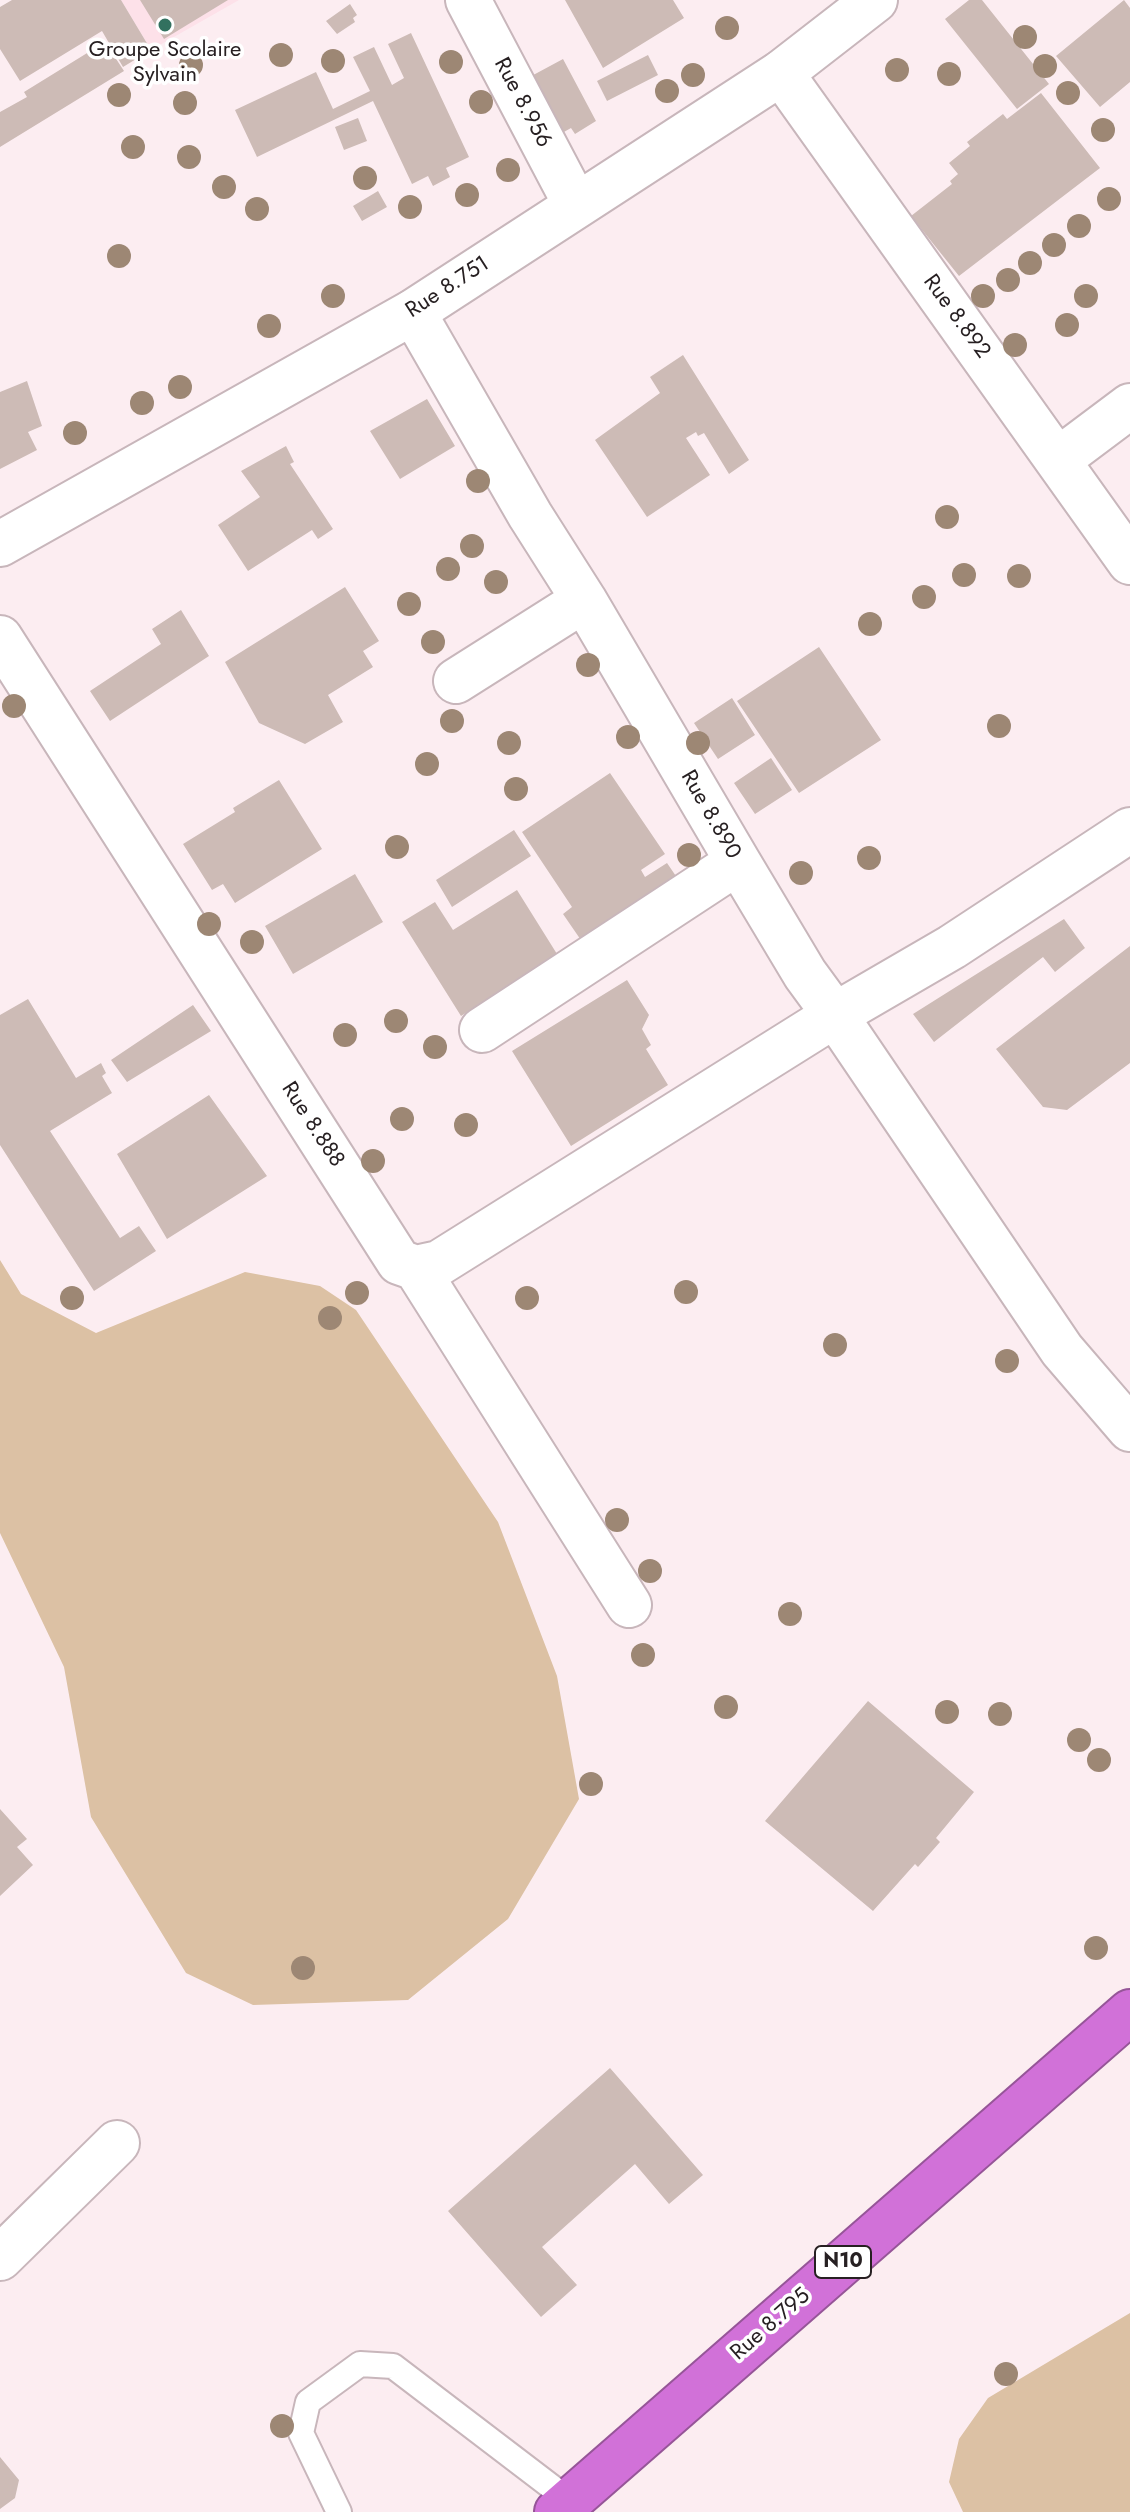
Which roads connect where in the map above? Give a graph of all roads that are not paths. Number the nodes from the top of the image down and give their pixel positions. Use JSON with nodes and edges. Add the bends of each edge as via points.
{"nodes":[{"id":1,"x":468,"y":0,"type":"edge"},
{"id":2,"x":875,"y":0,"type":"edge"},
{"id":3,"x":781,"y":73,"type":"junction"},
{"id":4,"x":576,"y":205,"type":"junction"},
{"id":5,"x":413,"y":312,"type":"junction"},
{"id":6,"x":1130,"y":406,"type":"edge"},
{"id":7,"x":1058,"y":460,"type":"junction"},
{"id":8,"x":0,"y":544,"type":"edge"},
{"id":9,"x":1130,"y":562,"type":"edge"},
{"id":10,"x":584,"y":600,"type":"junction"},
{"id":11,"x":0,"y":638,"type":"edge"},
{"id":12,"x":456,"y":681,"type":"dead end"},
{"id":13,"x":1130,"y":830,"type":"edge"},
{"id":14,"x":738,"y":862,"type":"junction"},
{"id":15,"x":835,"y":1015,"type":"junction"},
{"id":16,"x":482,"y":1030,"type":"dead end"},
{"id":17,"x":416,"y":1268,"type":"junction"},
{"id":18,"x":1130,"y":1429,"type":"edge"},
{"id":19,"x":629,"y":1605,"type":"dead end"},
{"id":20,"x":1130,"y":2012,"type":"edge"},
{"id":21,"x":117,"y":2143,"type":"dead end"},
{"id":22,"x":0,"y":2258,"type":"edge"},
{"id":23,"x":563,"y":2506,"type":"edge"},
{"id":24,"x":339,"y":2512,"type":"edge"}],
"edges":[{"from":1,"to":4,"type":"street","name":"Rue 8.956"},
{"from":2,"to":3,"type":"street","name":"Rue 8.751"},
{"from":3,"to":4,"type":"street","name":"Rue 8.751"},
{"from":3,"to":7,"type":"street","name":"Rue 8.892"},
{"from":4,"to":5,"type":"street","name":"Rue 8.751"},
{"from":5,"to":8,"type":"street","name":"Rue 8.751"},
{"from":5,"to":10,"type":"street","name":"Rue 8.890"},
{"from":6,"to":7,"type":"street"},
{"from":7,"to":9,"type":"street","name":"Rue 8.892"},
{"from":10,"to":12,"type":"street"},
{"from":10,"to":14,"type":"street","name":"Rue 8.890"},
{"from":11,"to":17,"type":"street","name":"Rue 8.888","via":[[399,1262]]},
{"from":13,"to":15,"type":"street","via":[[952,947]]},
{"from":14,"to":15,"type":"street","name":"Rue 8.890"},
{"from":14,"to":16,"type":"street"},
{"from":15,"to":17,"type":"street","via":[[439,1263]]},
{"from":15,"to":18,"type":"street","name":"Rue 8.890","via":[[1062,1350]]},
{"from":17,"to":19,"type":"street","name":"Rue 8.888"},
{"from":20,"to":23,"type":"highway","name":"Rue 8.795","number":"N10"},
{"from":21,"to":22,"type":"street"},
{"from":23,"to":24,"type":"lane","via":[[393,2366],[360,2364],[308,2402],[301,2433]]}]}
